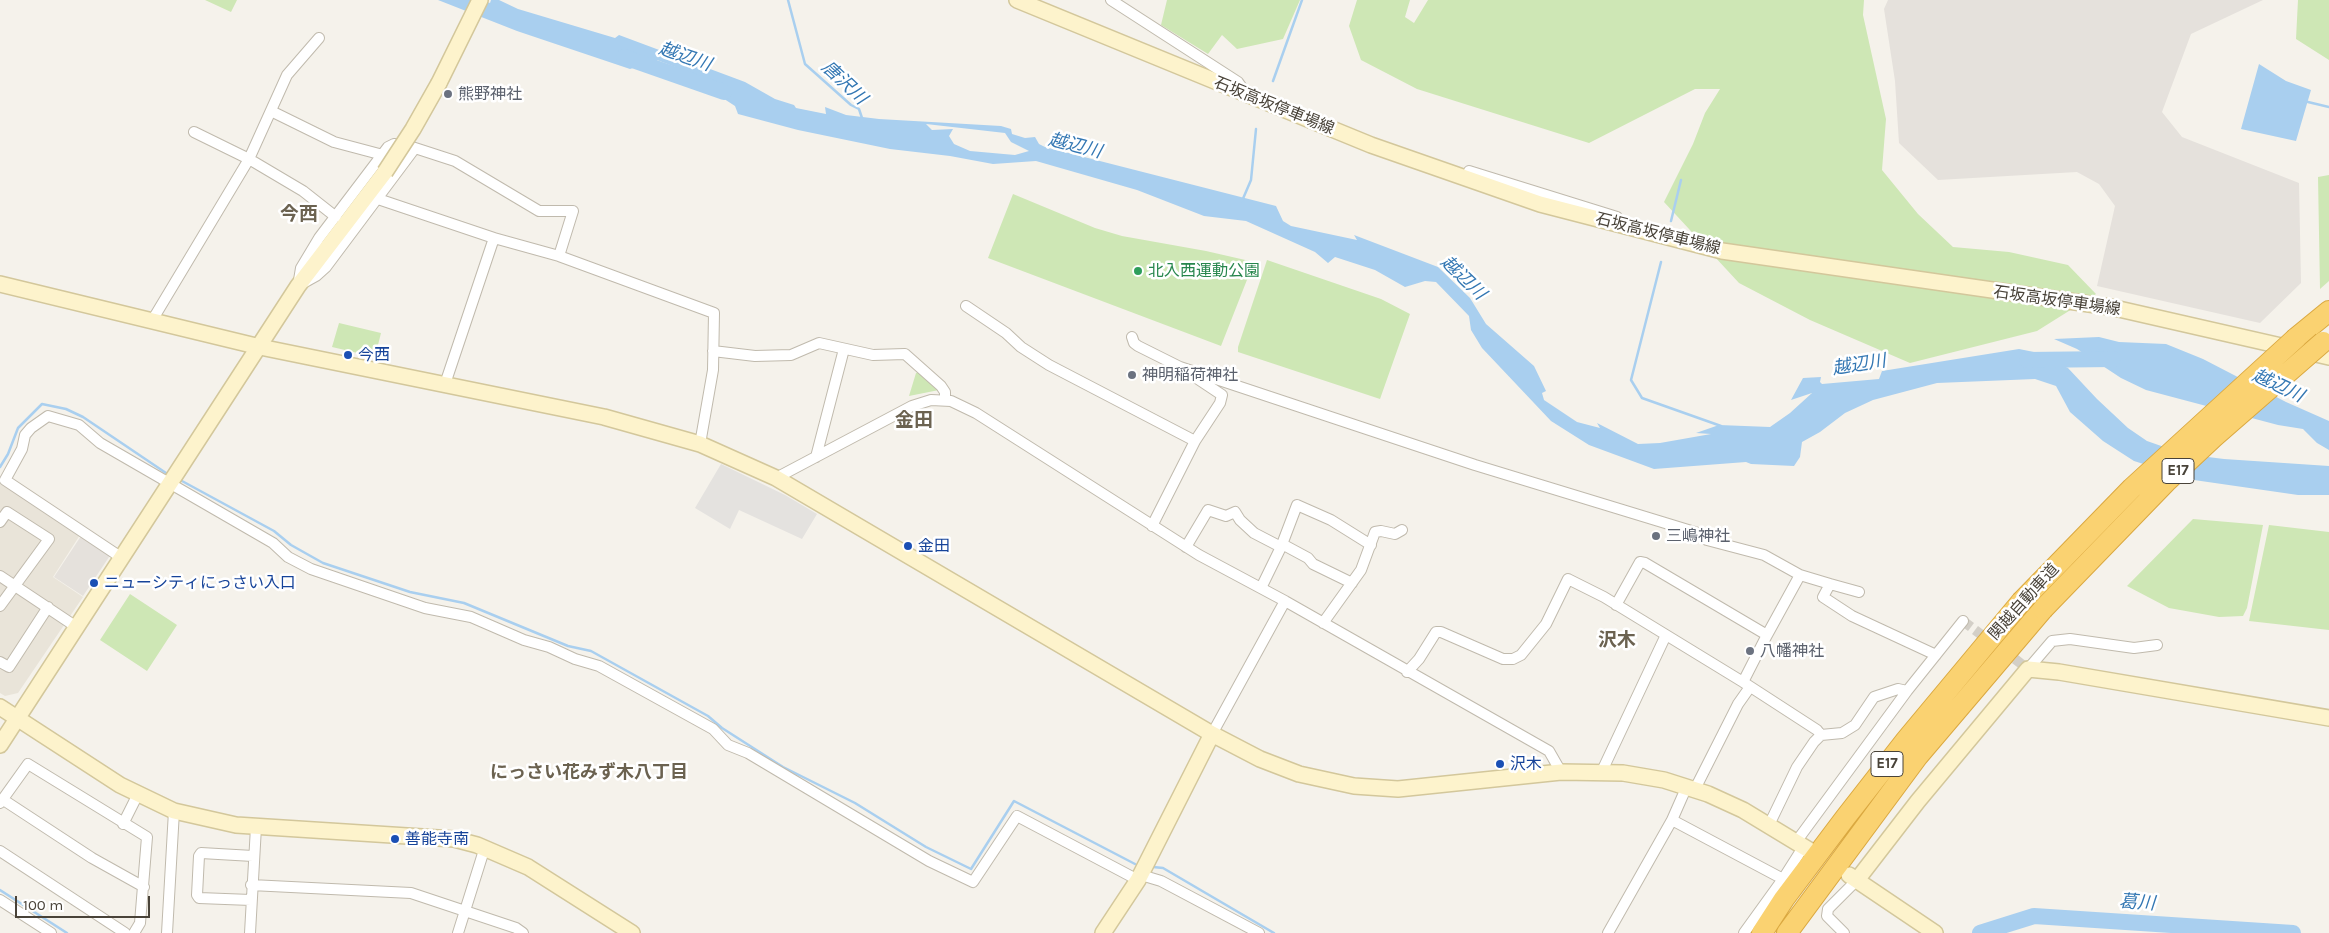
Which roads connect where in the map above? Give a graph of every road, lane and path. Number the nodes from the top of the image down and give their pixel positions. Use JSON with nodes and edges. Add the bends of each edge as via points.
{"nodes":[{"id":1,"x":480,"y":0,"type":"edge"},
{"id":2,"x":1017,"y":0,"type":"edge"},
{"id":3,"x":1110,"y":0,"type":"edge"},
{"id":4,"x":319,"y":38,"type":"dead end"},
{"id":5,"x":1251,"y":97,"type":"junction"},
{"id":6,"x":271,"y":111,"type":"junction"},
{"id":7,"x":194,"y":132,"type":"dead end"},
{"id":8,"x":415,"y":148,"type":"junction"},
{"id":9,"x":383,"y":155,"type":"junction"},
{"id":10,"x":249,"y":159,"type":"junction"},
{"id":11,"x":378,"y":199,"type":"junction"},
{"id":12,"x":336,"y":217,"type":"junction"},
{"id":13,"x":494,"y":238,"type":"junction"},
{"id":14,"x":559,"y":256,"type":"junction"},
{"id":15,"x":0,"y":284,"type":"edge"},
{"id":16,"x":298,"y":286,"type":"junction"},
{"id":17,"x":966,"y":306,"type":"dead end"},
{"id":18,"x":2329,"y":311,"type":"edge"},
{"id":19,"x":153,"y":319,"type":"junction"},
{"id":20,"x":1132,"y":337,"type":"dead end"},
{"id":21,"x":2327,"y":345,"type":"edge"},
{"id":22,"x":260,"y":347,"type":"junction"},
{"id":23,"x":844,"y":349,"type":"junction"},
{"id":24,"x":713,"y":351,"type":"junction"},
{"id":25,"x":1180,"y":367,"type":"junction"},
{"id":26,"x":445,"y":384,"type":"junction"},
{"id":27,"x":946,"y":399,"type":"junction"},
{"id":28,"x":1195,"y":441,"type":"junction"},
{"id":29,"x":700,"y":444,"type":"junction"},
{"id":30,"x":816,"y":457,"type":"junction"},
{"id":31,"x":776,"y":478,"type":"junction"},
{"id":32,"x":170,"y":485,"type":"junction"},
{"id":33,"x":0,"y":522,"type":"edge"},
{"id":34,"x":1152,"y":526,"type":"junction"},
{"id":35,"x":1402,"y":530,"type":"dead end"},
{"id":36,"x":1371,"y":545,"type":"junction"},
{"id":37,"x":1282,"y":546,"type":"junction"},
{"id":38,"x":1186,"y":547,"type":"junction"},
{"id":39,"x":122,"y":558,"type":"junction"},
{"id":40,"x":1800,"y":575,"type":"junction"},
{"id":41,"x":0,"y":576,"type":"edge"},
{"id":42,"x":1352,"y":582,"type":"junction"},
{"id":43,"x":14,"y":584,"type":"junction"},
{"id":44,"x":1830,"y":584,"type":"junction"},
{"id":45,"x":1261,"y":588,"type":"junction"},
{"id":46,"x":1858,"y":592,"type":"dead end"},
{"id":47,"x":1285,"y":601,"type":"junction"},
{"id":48,"x":1616,"y":605,"type":"junction"},
{"id":49,"x":0,"y":606,"type":"edge"},
{"id":50,"x":48,"y":607,"type":"junction"},
{"id":51,"x":1964,"y":621,"type":"dead end"},
{"id":52,"x":1323,"y":623,"type":"junction"},
{"id":53,"x":78,"y":628,"type":"junction"},
{"id":54,"x":1666,"y":635,"type":"junction"},
{"id":55,"x":1767,"y":635,"type":"junction"},
{"id":56,"x":2157,"y":645,"type":"dead end"},
{"id":57,"x":1936,"y":655,"type":"junction"},
{"id":58,"x":0,"y":662,"type":"edge"},
{"id":59,"x":2028,"y":669,"type":"junction"},
{"id":60,"x":1407,"y":672,"type":"junction"},
{"id":61,"x":1747,"y":684,"type":"junction"},
{"id":62,"x":1907,"y":691,"type":"junction"},
{"id":63,"x":0,"y":707,"type":"edge"},
{"id":64,"x":2329,"y":718,"type":"edge"},
{"id":65,"x":18,"y":719,"type":"junction"},
{"id":66,"x":1212,"y":734,"type":"junction"},
{"id":67,"x":1821,"y":735,"type":"junction"},
{"id":68,"x":0,"y":745,"type":"edge"},
{"id":69,"x":1602,"y":771,"type":"junction"},
{"id":70,"x":1561,"y":772,"type":"junction"},
{"id":71,"x":1691,"y":788,"type":"junction"},
{"id":72,"x":138,"y":794,"type":"junction"},
{"id":73,"x":1,"y":801,"type":"edge"},
{"id":74,"x":174,"y":811,"type":"junction"},
{"id":75,"x":1672,"y":820,"type":"junction"},
{"id":76,"x":123,"y":824,"type":"junction"},
{"id":77,"x":1769,"y":825,"type":"junction"},
{"id":78,"x":256,"y":827,"type":"junction"},
{"id":79,"x":1803,"y":846,"type":"junction"},
{"id":80,"x":485,"y":847,"type":"junction"},
{"id":81,"x":0,"y":851,"type":"edge"},
{"id":82,"x":254,"y":856,"type":"junction"},
{"id":83,"x":1852,"y":877,"type":"junction"},
{"id":84,"x":1139,"y":878,"type":"junction"},
{"id":85,"x":1783,"y":879,"type":"junction"},
{"id":86,"x":251,"y":884,"type":"junction"},
{"id":87,"x":144,"y":887,"type":"junction"},
{"id":88,"x":0,"y":900,"type":"edge"},
{"id":89,"x":251,"y":900,"type":"junction"},
{"id":90,"x":465,"y":912,"type":"junction"},
{"id":91,"x":1931,"y":931,"type":"edge"},
{"id":92,"x":51,"y":933,"type":"edge"},
{"id":93,"x":125,"y":933,"type":"edge"},
{"id":94,"x":134,"y":933,"type":"edge"},
{"id":95,"x":167,"y":933,"type":"edge"},
{"id":96,"x":250,"y":933,"type":"edge"},
{"id":97,"x":458,"y":933,"type":"edge"},
{"id":98,"x":523,"y":933,"type":"edge"},
{"id":99,"x":632,"y":933,"type":"edge"},
{"id":100,"x":1103,"y":933,"type":"edge"},
{"id":101,"x":1259,"y":933,"type":"edge"},
{"id":102,"x":1608,"y":933,"type":"edge"},
{"id":103,"x":1744,"y":933,"type":"edge"},
{"id":104,"x":1762,"y":933,"type":"edge"},
{"id":105,"x":1787,"y":933,"type":"edge"},
{"id":106,"x":1844,"y":933,"type":"edge"}],
"edges":[{"from":1,"to":16,"type":"street","bridge":true,"via":[[413,129],[385,172]]},
{"from":2,"to":5,"type":"street","name":"石坂高坂停車場線"},
{"from":3,"to":5,"type":"street","via":[[1238,82]]},
{"from":4,"to":6,"type":"street","via":[[287,75]]},
{"from":5,"to":21,"type":"street","name":"石坂高坂停車場線","via":[[1371,145],[1540,204],[1722,251],[2110,307]]},
{"from":6,"to":9,"type":"street","via":[[334,142]]},
{"from":6,"to":10,"type":"street"},
{"from":7,"to":10,"type":"street"},
{"from":8,"to":9,"type":"street","via":[[394,144]]},
{"from":8,"to":11,"type":"street"},
{"from":8,"to":14,"type":"street","via":[[455,161],[539,211],[573,211]]},
{"from":9,"to":12,"type":"street"},
{"from":10,"to":12,"type":"street","via":[[304,190]]},
{"from":10,"to":19,"type":"street"},
{"from":11,"to":13,"type":"street"},
{"from":11,"to":16,"type":"street","via":[[326,267]]},
{"from":12,"to":16,"type":"street","via":[[301,268]]},
{"from":13,"to":14,"type":"street"},
{"from":13,"to":26,"type":"street"},
{"from":14,"to":24,"type":"street","via":[[714,313]]},
{"from":15,"to":19,"type":"street"},
{"from":16,"to":22,"type":"street"},
{"from":17,"to":28,"type":"street","via":[[1049,366]]},
{"from":18,"to":104,"type":"highway","name":"関越自動車道","number":"E17","bridge":true,"via":[[2132,488],[2021,602],[1887,763]]},
{"from":19,"to":22,"type":"street"},
{"from":20,"to":25,"type":"street","via":[[1138,346]]},
{"from":21,"to":105,"type":"highway","name":"関越自動車道","number":"E17","bridge":true,"via":[[2214,437],[2043,609],[1918,756]]},
{"from":22,"to":26,"type":"street"},
{"from":22,"to":32,"type":"street"},
{"from":23,"to":24,"type":"street","via":[[819,343],[791,355],[755,356]]},
{"from":23,"to":27,"type":"street","via":[[873,355],[905,354],[940,386]]},
{"from":23,"to":30,"type":"street"},
{"from":24,"to":29,"type":"street","via":[[709,398]]},
{"from":25,"to":28,"type":"street","via":[[1222,395]]},
{"from":25,"to":40,"type":"street","via":[[1475,465],[1698,533],[1707,540],[1764,554]]},
{"from":26,"to":29,"type":"street","via":[[604,417]]},
{"from":27,"to":30,"type":"street","via":[[912,406]]},
{"from":27,"to":34,"type":"street","via":[[976,414]]},
{"from":28,"to":34,"type":"street"},
{"from":29,"to":31,"type":"street"},
{"from":30,"to":31,"type":"street"},
{"from":31,"to":66,"type":"street"},
{"from":32,"to":39,"type":"street"},
{"from":32,"to":39,"type":"street","via":[[100,443],[79,425],[62,419],[48,416],[25,435],[22,449],[5,480]]},
{"from":32,"to":84,"type":"street","via":[[273,543],[311,569],[425,608],[471,617],[524,640],[599,666],[713,729],[728,745],[748,753],[929,861],[973,882],[1017,816]]},
{"from":33,"to":43,"type":"street","via":[[6,512],[49,539]]},
{"from":34,"to":38,"type":"street"},
{"from":35,"to":36,"type":"street","via":[[1395,534],[1381,530],[1375,532]]},
{"from":36,"to":37,"type":"street","via":[[1331,520],[1297,505]]},
{"from":36,"to":42,"type":"street"},
{"from":37,"to":38,"type":"street","via":[[1254,533],[1235,512],[1226,516],[1208,510]]},
{"from":37,"to":42,"type":"street"},
{"from":37,"to":45,"type":"street"},
{"from":38,"to":45,"type":"street"},
{"from":39,"to":53,"type":"street"},
{"from":40,"to":44,"type":"street"},
{"from":40,"to":55,"type":"street"},
{"from":41,"to":43,"type":"street"},
{"from":42,"to":52,"type":"street"},
{"from":43,"to":49,"type":"street"},
{"from":43,"to":50,"type":"street"},
{"from":44,"to":46,"type":"street"},
{"from":44,"to":57,"type":"street","via":[[1823,597],[1852,616]]},
{"from":45,"to":47,"type":"street"},
{"from":47,"to":52,"type":"street"},
{"from":47,"to":66,"type":"street"},
{"from":48,"to":54,"type":"street"},
{"from":48,"to":55,"type":"street","via":[[1640,562]]},
{"from":48,"to":60,"type":"street","via":[[1568,580],[1546,624],[1521,655],[1503,659],[1436,632]]},
{"from":50,"to":53,"type":"street"},
{"from":50,"to":58,"type":"street","via":[[8,668]]},
{"from":51,"to":57,"type":"street"},
{"from":52,"to":60,"type":"street"},
{"from":53,"to":65,"type":"street"},
{"from":54,"to":61,"type":"street"},
{"from":54,"to":69,"type":"street"},
{"from":55,"to":61,"type":"street"},
{"from":56,"to":59,"type":"street","via":[[2134,648],[2070,639],[2052,641]]},
{"from":57,"to":62,"type":"street"},
{"from":59,"to":64,"type":"street"},
{"from":59,"to":83,"type":"street"},
{"from":60,"to":70,"type":"street","via":[[1549,752]]},
{"from":61,"to":67,"type":"street"},
{"from":61,"to":71,"type":"street"},
{"from":62,"to":67,"type":"street","via":[[1898,689],[1874,696],[1856,725],[1842,733]]},
{"from":62,"to":79,"type":"street"},
{"from":63,"to":65,"type":"street"},
{"from":65,"to":68,"type":"street"},
{"from":65,"to":72,"type":"street"},
{"from":66,"to":70,"type":"street","via":[[1279,767],[1354,786],[1398,790]]},
{"from":66,"to":84,"type":"street"},
{"from":67,"to":77,"type":"street","via":[[1797,767]]},
{"from":69,"to":70,"type":"street"},
{"from":69,"to":71,"type":"street"},
{"from":71,"to":75,"type":"street"},
{"from":71,"to":77,"type":"street"},
{"from":72,"to":74,"type":"street"},
{"from":72,"to":76,"type":"street"},
{"from":73,"to":76,"type":"street","via":[[28,764]]},
{"from":73,"to":87,"type":"street"},
{"from":74,"to":78,"type":"street","via":[[217,823]]},
{"from":74,"to":95,"type":"street"},
{"from":75,"to":85,"type":"street"},
{"from":75,"to":102,"type":"street"},
{"from":76,"to":87,"type":"street","via":[[147,837]]},
{"from":77,"to":79,"type":"street"},
{"from":78,"to":80,"type":"street","via":[[454,839]]},
{"from":78,"to":82,"type":"street"},
{"from":79,"to":85,"type":"street"},
{"from":80,"to":90,"type":"street"},
{"from":80,"to":99,"type":"street","via":[[528,867]]},
{"from":81,"to":93,"type":"street"},
{"from":82,"to":86,"type":"street"},
{"from":82,"to":89,"type":"street","via":[[201,853],[199,856],[199,898]]},
{"from":83,"to":91,"type":"street"},
{"from":83,"to":106,"type":"street","via":[[1828,909],[1827,916]]},
{"from":84,"to":100,"type":"street"},
{"from":84,"to":101,"type":"street","via":[[1161,881]]},
{"from":85,"to":103,"type":"street"},
{"from":86,"to":89,"type":"street"},
{"from":86,"to":90,"type":"street","via":[[411,893]]},
{"from":87,"to":94,"type":"street","via":[[140,924]]},
{"from":88,"to":92,"type":"street"},
{"from":89,"to":96,"type":"street"},
{"from":90,"to":97,"type":"street"},
{"from":90,"to":98,"type":"street"}]}
